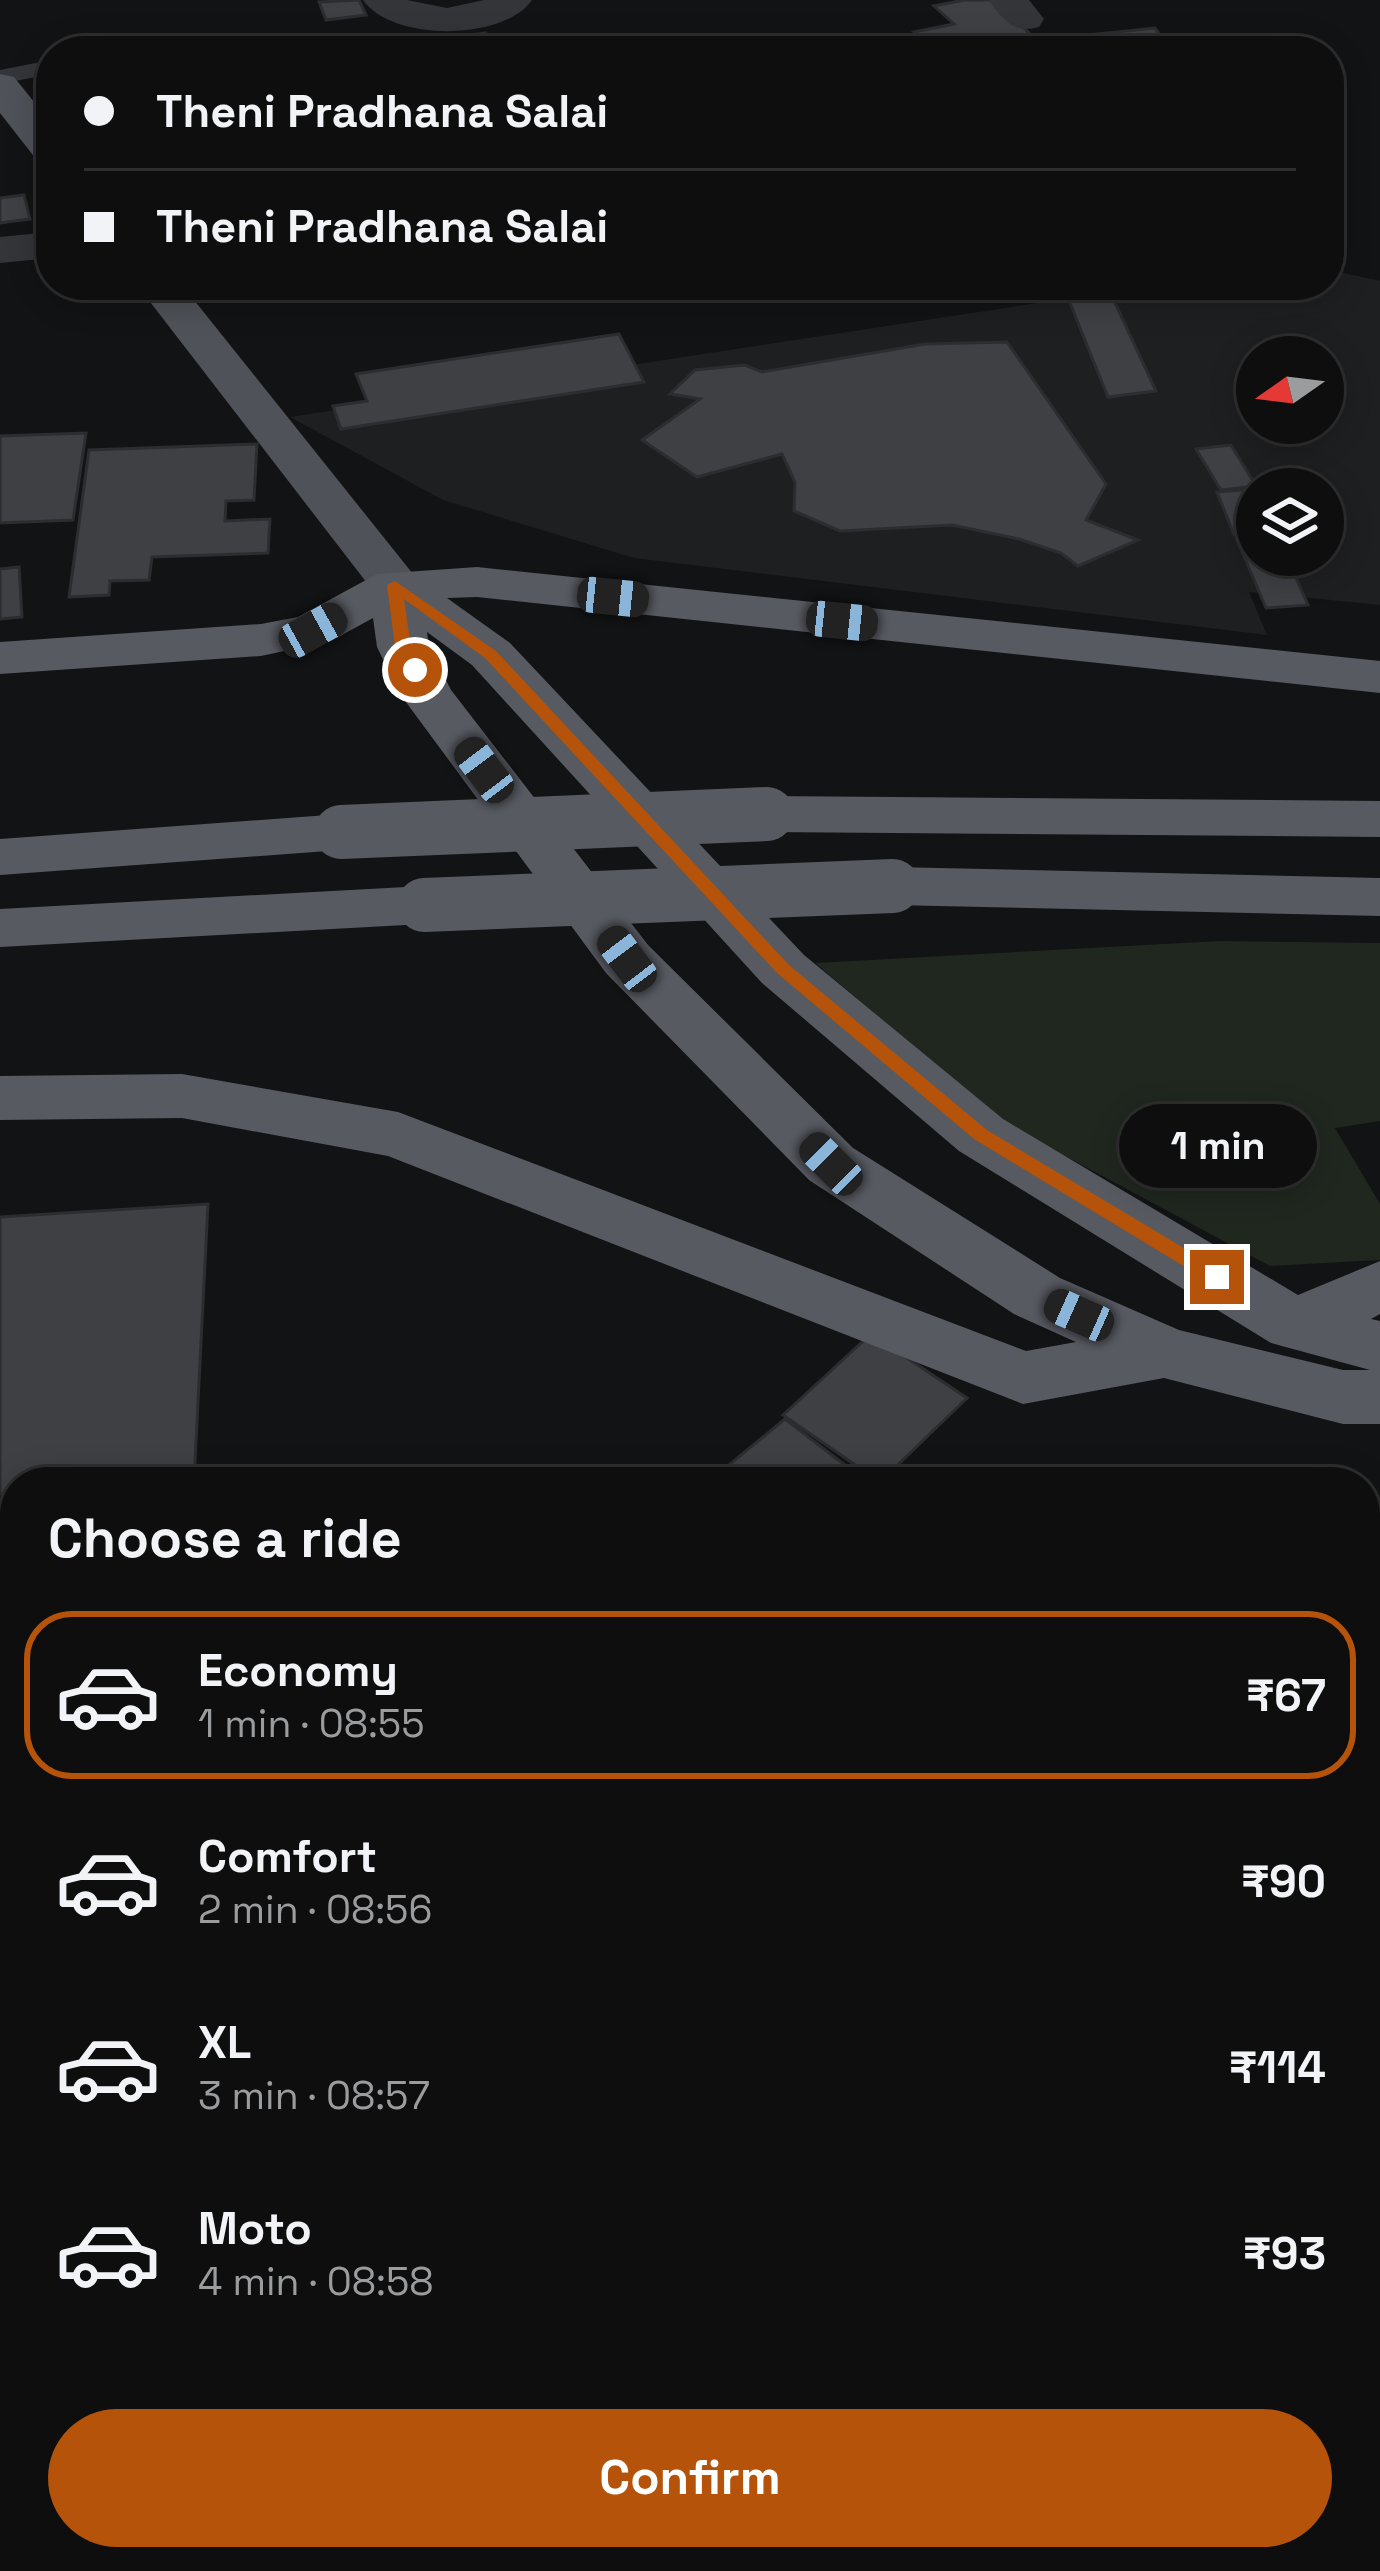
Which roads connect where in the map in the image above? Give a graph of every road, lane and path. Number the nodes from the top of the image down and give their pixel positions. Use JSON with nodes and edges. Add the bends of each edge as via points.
{"nodes":[{"id":1,"x":382,"y":0,"type":"edge"},
{"id":2,"x":513,"y":0,"type":"edge"},
{"id":3,"x":36,"y":71,"type":"edge"},
{"id":4,"x":0,"y":81,"type":"edge"},
{"id":5,"x":36,"y":128,"type":"edge"},
{"id":6,"x":36,"y":246,"type":"edge"},
{"id":7,"x":0,"y":250,"type":"edge"},
{"id":8,"x":171,"y":300,"type":"edge"},
{"id":9,"x":395,"y":585,"type":"junction"},
{"id":10,"x":0,"y":658,"type":"edge"},
{"id":11,"x":1380,"y":677,"type":"edge"},
{"id":12,"x":1380,"y":819,"type":"edge"},
{"id":13,"x":0,"y":856,"type":"edge"},
{"id":14,"x":1380,"y":897,"type":"edge"},
{"id":15,"x":0,"y":928,"type":"edge"},
{"id":16,"x":0,"y":1097,"type":"edge"},
{"id":17,"x":1380,"y":1286,"type":"edge"},
{"id":18,"x":1295,"y":1324,"type":"junction"},
{"id":19,"x":1380,"y":1347,"type":"edge"},
{"id":20,"x":1164,"y":1352,"type":"junction"},
{"id":21,"x":1380,"y":1397,"type":"edge"}],
"edges":[{"from":1,"to":2,"type":"street","via":[[407,17],[453,19]]},
{"from":3,"to":4,"type":"lane"},
{"from":4,"to":5,"type":"main road"},
{"from":6,"to":7,"type":"street"},
{"from":8,"to":9,"type":"main road"},
{"from":9,"to":10,"type":"highway","via":[[313,630],[261,640]]},
{"from":9,"to":11,"type":"highway","via":[[477,582]]},
{"from":9,"to":18,"type":"highway","via":[[490,654],[783,969],[981,1135]]},
{"from":9,"to":20,"type":"highway","via":[[403,647],[427,694],[627,959],[831,1164],[1037,1296]]},
{"from":12,"to":13,"type":"highway","bridge":true,"via":[[767,814]]},
{"from":14,"to":15,"type":"highway","bridge":true,"via":[[893,886]]},
{"from":16,"to":20,"type":"highway","via":[[182,1096],[398,1135],[1023,1378]]},
{"from":17,"to":18,"type":"highway"},
{"from":18,"to":19,"type":"highway"},
{"from":20,"to":21,"type":"highway","via":[[1342,1397]]}]}
